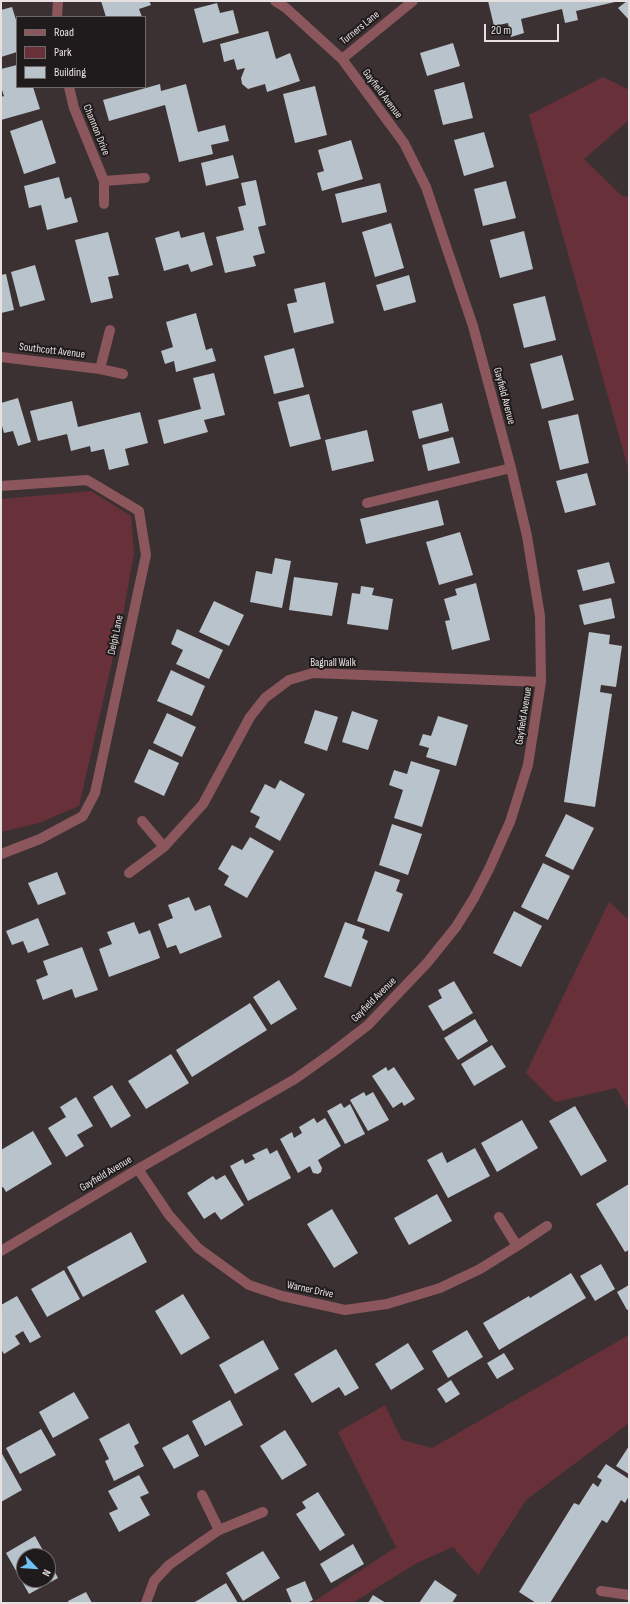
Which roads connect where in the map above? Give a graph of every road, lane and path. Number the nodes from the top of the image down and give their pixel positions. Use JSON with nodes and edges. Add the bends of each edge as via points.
{"nodes":[{"id":1,"x":58,"y":1,"type":"edge"},
{"id":2,"x":274,"y":1,"type":"edge"},
{"id":3,"x":413,"y":1,"type":"edge"},
{"id":4,"x":57,"y":16,"type":"edge"},
{"id":5,"x":342,"y":59,"type":"junction"},
{"id":6,"x":69,"y":88,"type":"edge"},
{"id":7,"x":145,"y":178,"type":"dead end"},
{"id":8,"x":104,"y":181,"type":"junction"},
{"id":9,"x":104,"y":204,"type":"dead end"},
{"id":10,"x":110,"y":330,"type":"dead end"},
{"id":11,"x":1,"y":357,"type":"edge"},
{"id":12,"x":100,"y":369,"type":"junction"},
{"id":13,"x":123,"y":374,"type":"dead end"},
{"id":14,"x":511,"y":468,"type":"junction"},
{"id":15,"x":1,"y":486,"type":"edge"},
{"id":16,"x":367,"y":503,"type":"dead end"},
{"id":17,"x":541,"y":682,"type":"junction"},
{"id":18,"x":142,"y":821,"type":"dead end"},
{"id":19,"x":164,"y":847,"type":"junction"},
{"id":20,"x":1,"y":854,"type":"edge"},
{"id":21,"x":129,"y":873,"type":"dead end"},
{"id":22,"x":138,"y":1169,"type":"junction"},
{"id":23,"x":499,"y":1217,"type":"dead end"},
{"id":24,"x":547,"y":1226,"type":"dead end"},
{"id":25,"x":517,"y":1246,"type":"junction"},
{"id":26,"x":1,"y":1251,"type":"edge"},
{"id":27,"x":202,"y":1495,"type":"dead end"},
{"id":28,"x":263,"y":1512,"type":"dead end"},
{"id":29,"x":219,"y":1530,"type":"junction"},
{"id":30,"x":600,"y":1591,"type":"dead end"},
{"id":31,"x":629,"y":1596,"type":"edge"},
{"id":32,"x":146,"y":1603,"type":"edge"}],
"edges":[{"from":1,"to":4,"type":"street"},
{"from":2,"to":5,"type":"street","name":"Gayfield Avenue","via":[[286,8]]},
{"from":3,"to":5,"type":"street","name":"Turners Lane"},
{"from":5,"to":14,"type":"street","name":"Gayfield Avenue","via":[[404,143],[426,187],[473,326]]},
{"from":6,"to":8,"type":"street","name":"Channon Drive","via":[[74,108]]},
{"from":7,"to":8,"type":"street"},
{"from":8,"to":9,"type":"street","name":"Channon Drive"},
{"from":10,"to":12,"type":"street"},
{"from":11,"to":12,"type":"street","name":"Southcott Avenue"},
{"from":12,"to":13,"type":"street","name":"Southcott Avenue"},
{"from":14,"to":16,"type":"street"},
{"from":14,"to":17,"type":"street","name":"Gayfield Avenue","via":[[527,536],[540,616]]},
{"from":15,"to":20,"type":"street","name":"Delph Lane","via":[[87,480],[139,511],[146,556],[95,793],[83,816],[40,839]]},
{"from":17,"to":19,"type":"street","name":"Bagnall Walk","via":[[313,673],[289,680],[265,698],[250,716],[203,804]]},
{"from":17,"to":22,"type":"street","name":"Gayfield Avenue","via":[[528,765],[510,822],[480,886],[456,927],[427,963],[368,1025],[334,1052],[295,1078]]},
{"from":18,"to":19,"type":"street"},
{"from":19,"to":21,"type":"street","name":"Bagnall Walk"},
{"from":22,"to":25,"type":"street","name":"Warner Drive","via":[[169,1215],[198,1248],[243,1281],[282,1296],[346,1310],[387,1304],[440,1288],[480,1269]]},
{"from":22,"to":26,"type":"street","name":"Gayfield Avenue"},
{"from":23,"to":25,"type":"street"},
{"from":24,"to":25,"type":"street","name":"Warner Drive"},
{"from":27,"to":29,"type":"street"},
{"from":28,"to":29,"type":"street"},
{"from":29,"to":32,"type":"street","via":[[168,1565],[154,1581]]},
{"from":30,"to":31,"type":"street"}]}
